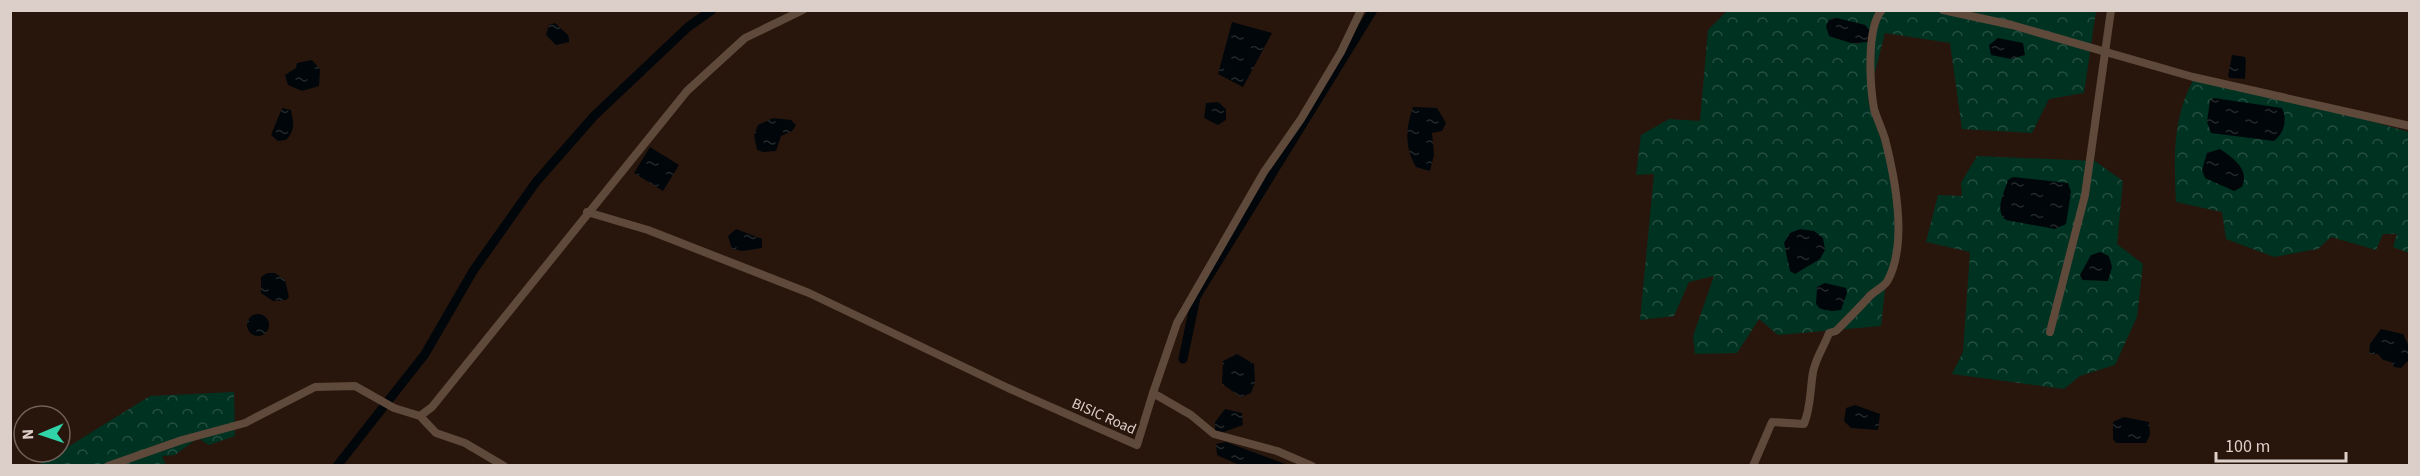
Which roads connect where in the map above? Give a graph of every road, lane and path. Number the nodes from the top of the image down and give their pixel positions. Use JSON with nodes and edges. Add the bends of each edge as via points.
{"nodes":[{"id":1,"x":803,"y":10,"type":"edge"},
{"id":2,"x":1362,"y":10,"type":"edge"},
{"id":3,"x":1882,"y":10,"type":"edge"},
{"id":4,"x":1943,"y":10,"type":"edge"},
{"id":5,"x":2111,"y":10,"type":"edge"},
{"id":6,"x":2104,"y":52,"type":"junction"},
{"id":7,"x":2409,"y":126,"type":"edge"},
{"id":8,"x":587,"y":212,"type":"junction"},
{"id":9,"x":2050,"y":332,"type":"dead end"},
{"id":10,"x":1153,"y":393,"type":"junction"},
{"id":11,"x":420,"y":416,"type":"junction"},
{"id":12,"x":108,"y":465,"type":"edge"},
{"id":13,"x":504,"y":465,"type":"edge"},
{"id":14,"x":1312,"y":465,"type":"edge"},
{"id":15,"x":1753,"y":465,"type":"edge"}],
"edges":[{"from":1,"to":8,"type":"street","via":[[745,38],[687,91]]},
{"from":2,"to":10,"type":"street","via":[[1341,52],[1264,172],[1182,314]]},
{"from":3,"to":15,"type":"street","via":[[1873,24],[1872,74],[1874,108],[1897,201],[1893,264],[1888,281],[1836,331],[1829,333],[1813,371],[1804,424],[1772,422]]},
{"from":4,"to":6,"type":"street"},
{"from":5,"to":6,"type":"street"},
{"from":6,"to":7,"type":"street","via":[[2193,77]]},
{"from":6,"to":9,"type":"street","via":[[2085,195]]},
{"from":8,"to":10,"type":"street","name":"BISIC Road","via":[[648,230],[809,293],[1137,445]]},
{"from":8,"to":11,"type":"street","via":[[432,407]]},
{"from":10,"to":14,"type":"street","via":[[1214,434]]},
{"from":11,"to":12,"type":"street","via":[[394,408],[355,386],[315,387],[245,423]]},
{"from":11,"to":13,"type":"street","via":[[436,433],[465,443]]}]}
